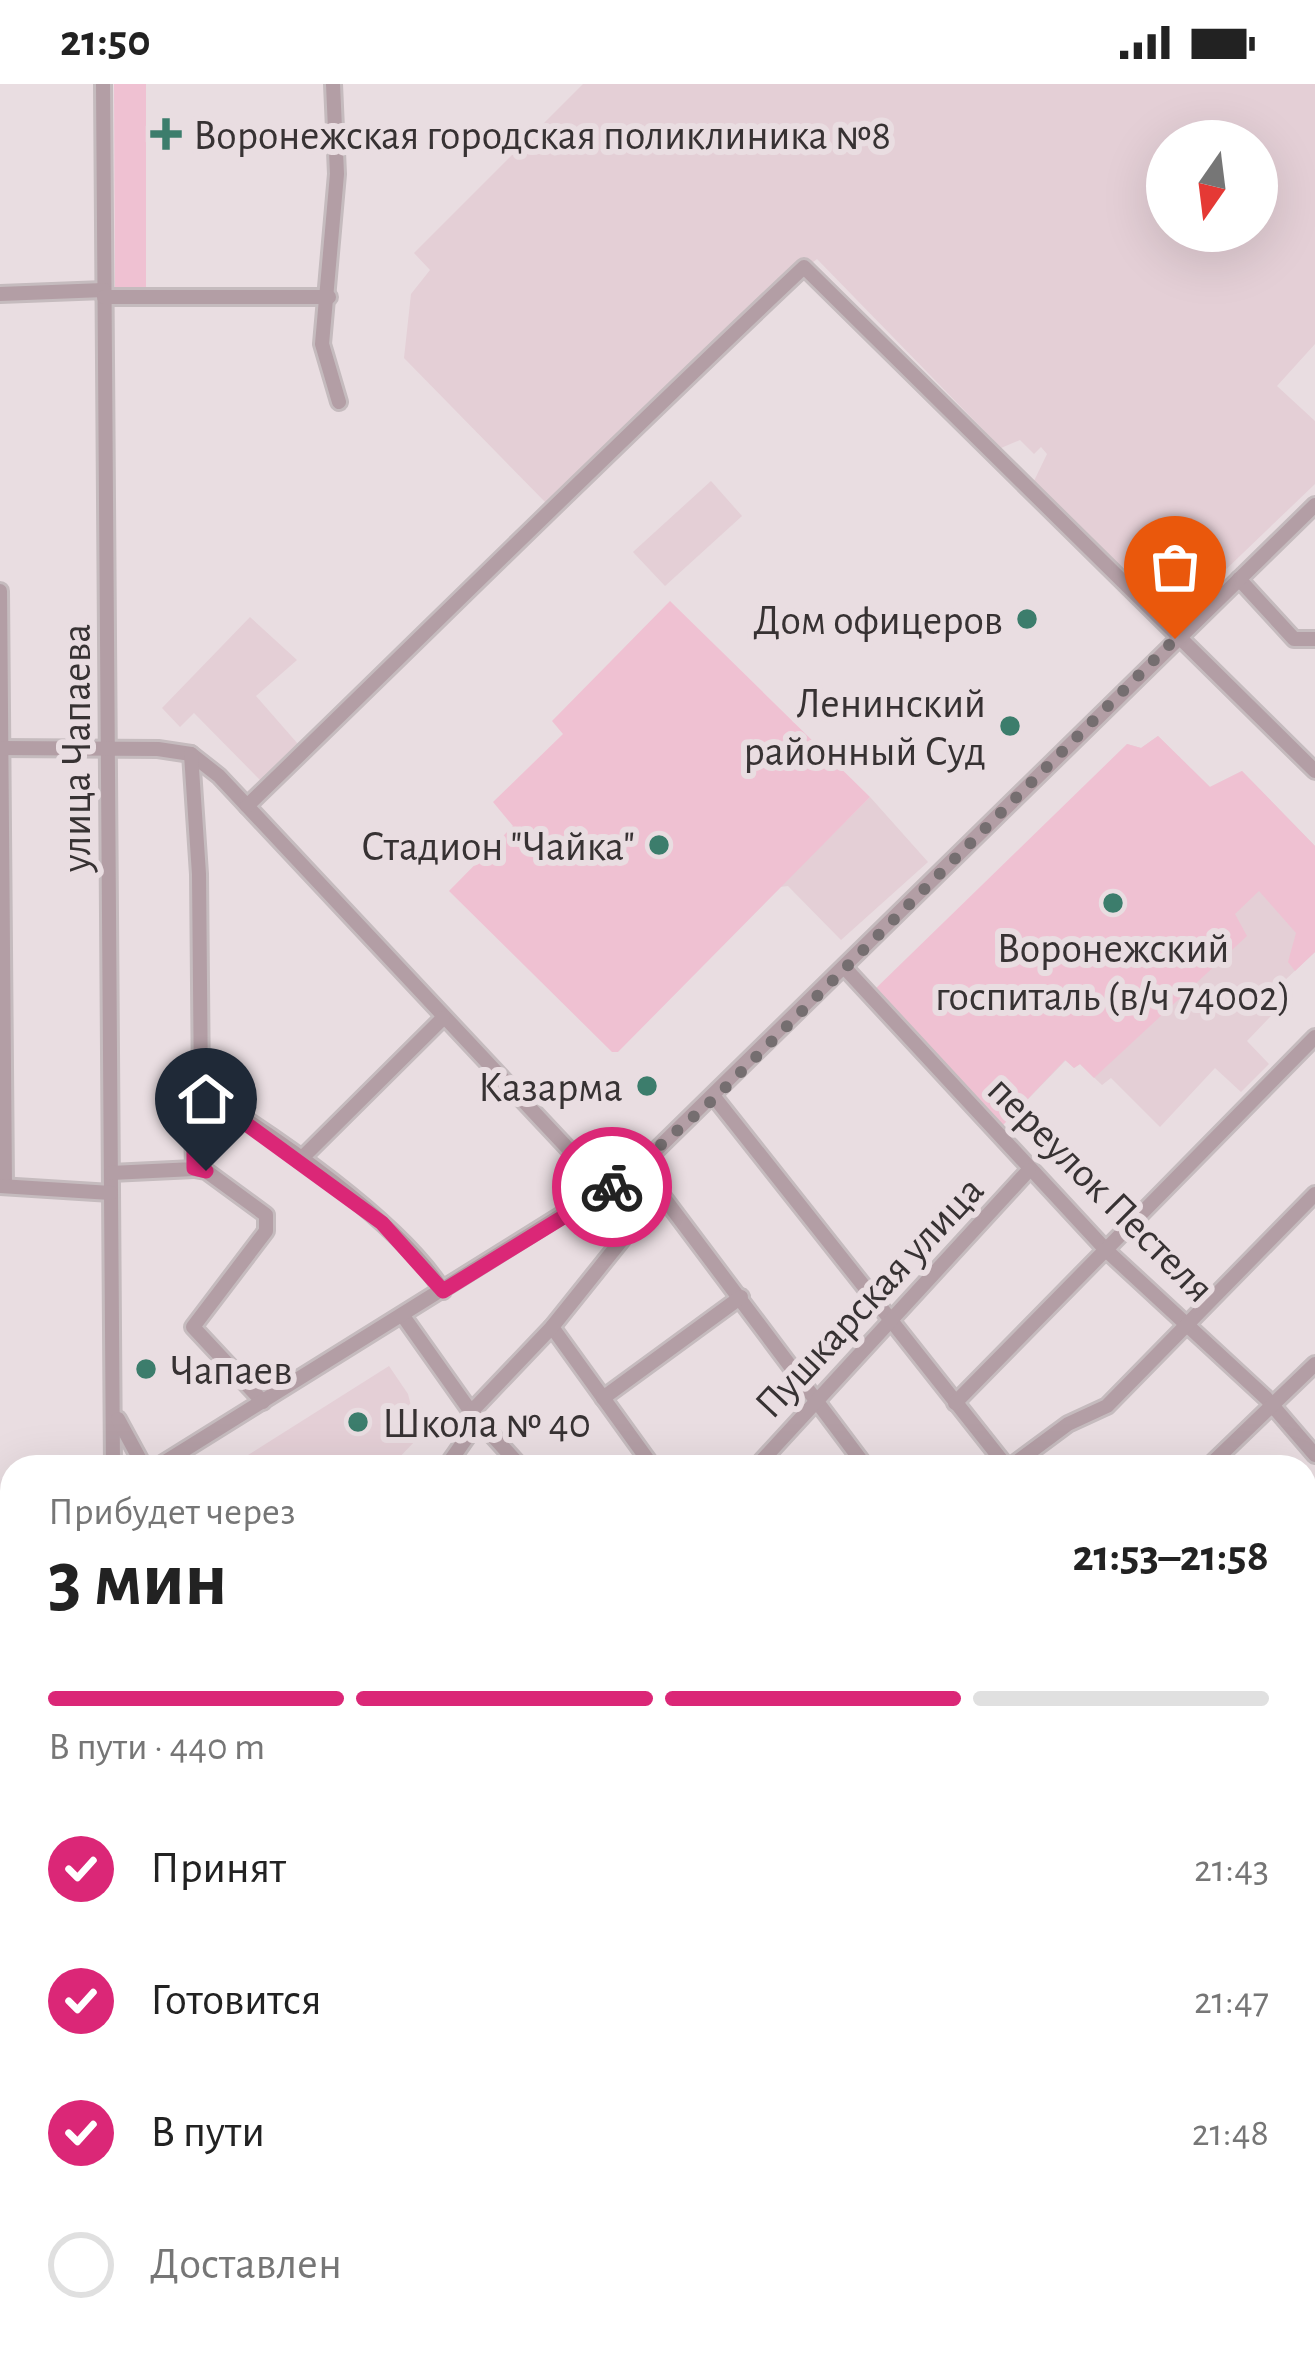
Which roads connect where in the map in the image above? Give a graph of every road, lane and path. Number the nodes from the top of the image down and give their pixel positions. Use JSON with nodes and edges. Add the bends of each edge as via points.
{"nodes":[{"id":1,"x":104,"y":84,"type":"edge"},
{"id":2,"x":333,"y":84,"type":"edge"},
{"id":3,"x":0,"y":293,"type":"edge"},
{"id":4,"x":104,"y":294,"type":"junction"},
{"id":5,"x":329,"y":297,"type":"junction"},
{"id":6,"x":339,"y":402,"type":"dead end"},
{"id":7,"x":1315,"y":505,"type":"edge"},
{"id":8,"x":1239,"y":579,"type":"junction"},
{"id":9,"x":0,"y":591,"type":"edge"},
{"id":10,"x":1175,"y":639,"type":"junction"},
{"id":11,"x":1315,"y":639,"type":"edge"},
{"id":12,"x":107,"y":747,"type":"junction"},
{"id":13,"x":1,"y":748,"type":"edge"},
{"id":14,"x":190,"y":754,"type":"junction"},
{"id":15,"x":1315,"y":771,"type":"edge"},
{"id":16,"x":247,"y":806,"type":"junction"},
{"id":17,"x":844,"y":967,"type":"junction"},
{"id":18,"x":443,"y":1018,"type":"junction"},
{"id":19,"x":1315,"y":1037,"type":"edge"},
{"id":20,"x":201,"y":1091,"type":"junction"},
{"id":21,"x":715,"y":1098,"type":"junction"},
{"id":22,"x":300,"y":1160,"type":"junction"},
{"id":23,"x":640,"y":1166,"type":"junction"},
{"id":24,"x":194,"y":1168,"type":"junction"},
{"id":25,"x":1029,"y":1170,"type":"junction"},
{"id":26,"x":111,"y":1173,"type":"junction"},
{"id":27,"x":3,"y":1186,"type":"edge"},
{"id":28,"x":662,"y":1191,"type":"junction"},
{"id":29,"x":111,"y":1193,"type":"junction"},
{"id":30,"x":1315,"y":1194,"type":"edge"},
{"id":31,"x":602,"y":1195,"type":"junction"},
{"id":32,"x":1106,"y":1250,"type":"junction"},
{"id":33,"x":443,"y":1291,"type":"junction"},
{"id":34,"x":741,"y":1297,"type":"junction"},
{"id":35,"x":403,"y":1316,"type":"junction"},
{"id":36,"x":889,"y":1317,"type":"junction"},
{"id":37,"x":1187,"y":1322,"type":"junction"},
{"id":38,"x":552,"y":1327,"type":"junction"},
{"id":39,"x":1315,"y":1364,"type":"edge"},
{"id":40,"x":603,"y":1398,"type":"junction"},
{"id":41,"x":816,"y":1399,"type":"junction"},
{"id":42,"x":263,"y":1402,"type":"junction"},
{"id":43,"x":955,"y":1403,"type":"junction"},
{"id":44,"x":1271,"y":1406,"type":"junction"},
{"id":45,"x":115,"y":1412,"type":"junction"},
{"id":46,"x":475,"y":1416,"type":"junction"},
{"id":47,"x":113,"y":1455,"type":"edge"},
{"id":48,"x":138,"y":1455,"type":"edge"},
{"id":49,"x":177,"y":1455,"type":"edge"},
{"id":50,"x":453,"y":1455,"type":"edge"},
{"id":51,"x":510,"y":1455,"type":"edge"},
{"id":52,"x":644,"y":1455,"type":"edge"},
{"id":53,"x":767,"y":1455,"type":"edge"},
{"id":54,"x":857,"y":1455,"type":"edge"},
{"id":55,"x":998,"y":1455,"type":"edge"},
{"id":56,"x":1025,"y":1455,"type":"edge"},
{"id":57,"x":1220,"y":1455,"type":"edge"},
{"id":58,"x":1315,"y":1455,"type":"edge"}],
"edges":[{"from":1,"to":4,"type":"street","name":"улица Чапаева"},
{"from":2,"to":5,"type":"street"},
{"from":3,"to":4,"type":"street"},
{"from":4,"to":5,"type":"street"},
{"from":4,"to":12,"type":"street","name":"улица Чапаева"},
{"from":5,"to":6,"type":"street","via":[[323,360]]},
{"from":7,"to":8,"type":"street"},
{"from":8,"to":10,"type":"street"},
{"from":8,"to":11,"type":"street","via":[[1294,639]]},
{"from":9,"to":13,"type":"street"},
{"from":10,"to":15,"type":"street"},
{"from":10,"to":16,"type":"street","via":[[804,267]]},
{"from":10,"to":17,"type":"street"},
{"from":12,"to":13,"type":"street"},
{"from":12,"to":14,"type":"street"},
{"from":12,"to":26,"type":"street","name":"улица Чапаева"},
{"from":13,"to":27,"type":"street"},
{"from":14,"to":16,"type":"street"},
{"from":14,"to":20,"type":"street"},
{"from":16,"to":18,"type":"street"},
{"from":17,"to":21,"type":"street"},
{"from":17,"to":25,"type":"street","name":"переулок Пестеля"},
{"from":18,"to":22,"type":"street"},
{"from":18,"to":31,"type":"street"},
{"from":19,"to":32,"type":"street"},
{"from":20,"to":22,"type":"street"},
{"from":20,"to":24,"type":"street"},
{"from":21,"to":23,"type":"street"},
{"from":21,"to":36,"type":"street"},
{"from":22,"to":33,"type":"street","via":[[382,1223]]},
{"from":23,"to":28,"type":"street"},
{"from":23,"to":31,"type":"street"},
{"from":24,"to":26,"type":"street"},
{"from":24,"to":42,"type":"street","via":[[266,1215],[266,1231],[194,1327]]},
{"from":25,"to":32,"type":"street","name":"переулок Пестеля"},
{"from":25,"to":36,"type":"street","name":"Пушкарская улица"},
{"from":26,"to":29,"type":"street","name":"улица Чапаева"},
{"from":27,"to":29,"type":"street"},
{"from":28,"to":34,"type":"street"},
{"from":28,"to":38,"type":"street"},
{"from":29,"to":45,"type":"street","name":"улица Чапаева"},
{"from":30,"to":37,"type":"street"},
{"from":31,"to":33,"type":"street"},
{"from":32,"to":37,"type":"street","name":"переулок Пестеля"},
{"from":32,"to":43,"type":"street"},
{"from":33,"to":35,"type":"street"},
{"from":34,"to":40,"type":"street"},
{"from":34,"to":41,"type":"street"},
{"from":35,"to":42,"type":"street"},
{"from":35,"to":46,"type":"street"},
{"from":36,"to":41,"type":"street","name":"Пушкарская улица"},
{"from":36,"to":43,"type":"street"},
{"from":37,"to":44,"type":"street","name":"переулок Пестеля"},
{"from":37,"to":56,"type":"street","via":[[1107,1406]]},
{"from":38,"to":40,"type":"street"},
{"from":38,"to":46,"type":"street"},
{"from":39,"to":44,"type":"street"},
{"from":40,"to":52,"type":"street"},
{"from":41,"to":53,"type":"street","name":"Пушкарская улица"},
{"from":41,"to":54,"type":"street"},
{"from":42,"to":49,"type":"street"},
{"from":43,"to":55,"type":"street"},
{"from":44,"to":57,"type":"street"},
{"from":44,"to":58,"type":"street","name":"переулок Пестеля"},
{"from":45,"to":47,"type":"street","name":"улица Чапаева"},
{"from":45,"to":48,"type":"street","name":"улица Чапаева"},
{"from":46,"to":50,"type":"street"},
{"from":46,"to":51,"type":"street"}]}
